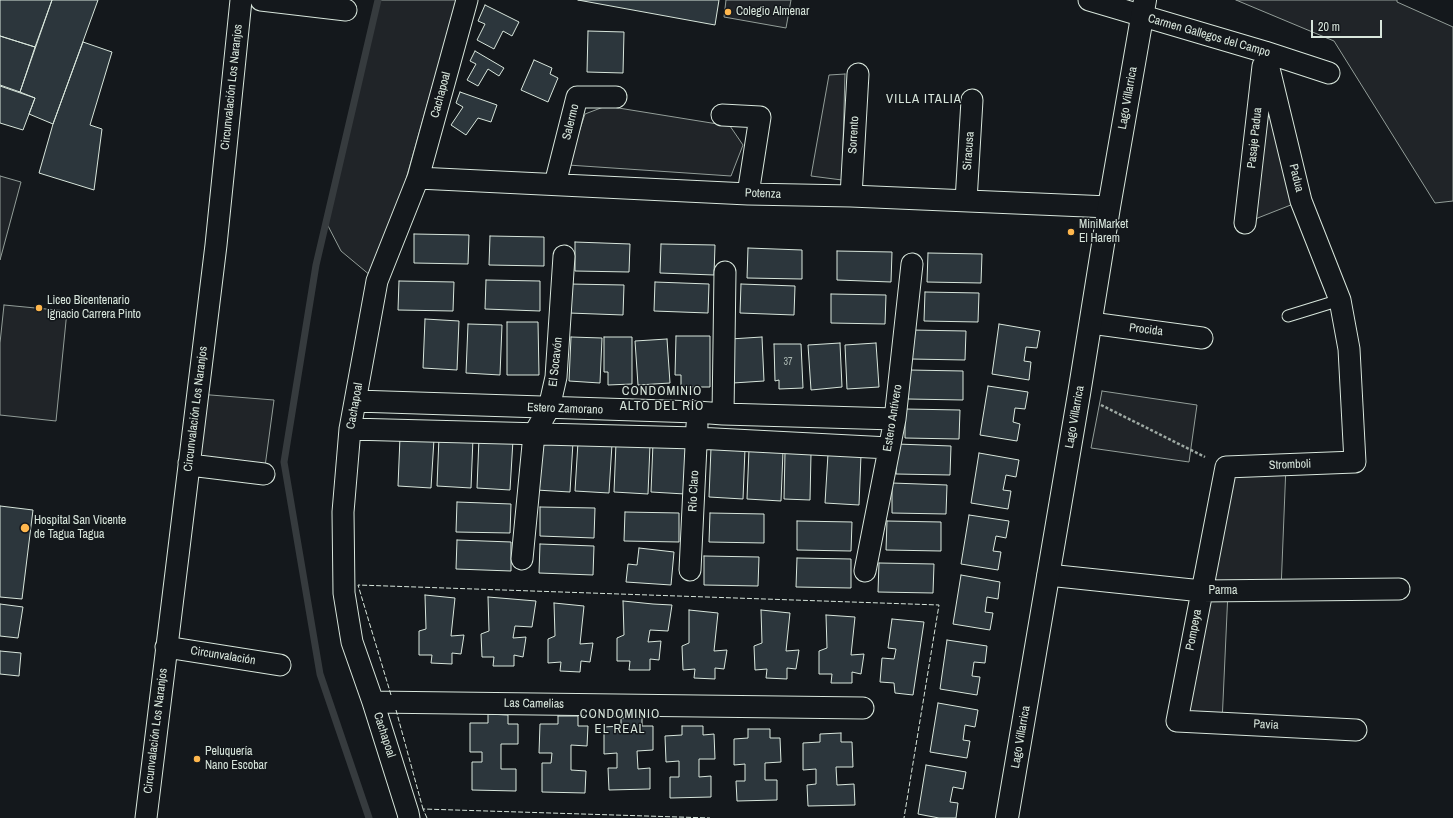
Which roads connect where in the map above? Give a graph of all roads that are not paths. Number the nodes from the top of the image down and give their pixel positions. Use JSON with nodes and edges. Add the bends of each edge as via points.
{"nodes":[{"id":1,"x":242,"y":0,"type":"edge"},
{"id":2,"x":262,"y":0,"type":"edge"},
{"id":3,"x":467,"y":0,"type":"edge"},
{"id":4,"x":1089,"y":0,"type":"edge"},
{"id":5,"x":1143,"y":8,"type":"edge"},
{"id":6,"x":346,"y":10,"type":"dead end"},
{"id":7,"x":1265,"y":52,"type":"junction"},
{"id":8,"x":1329,"y":73,"type":"dead end"},
{"id":9,"x":858,"y":74,"type":"dead end"},
{"id":10,"x":616,"y":97,"type":"dead end"},
{"id":11,"x":972,"y":100,"type":"dead end"},
{"id":12,"x":722,"y":115,"type":"dead end"},
{"id":13,"x":418,"y":178,"type":"junction"},
{"id":14,"x":555,"y":184,"type":"junction"},
{"id":15,"x":748,"y":194,"type":"junction"},
{"id":16,"x":851,"y":196,"type":"junction"},
{"id":17,"x":966,"y":201,"type":"junction"},
{"id":18,"x":1108,"y":207,"type":"junction"},
{"id":19,"x":1245,"y":223,"type":"dead end"},
{"id":20,"x":564,"y":256,"type":"dead end"},
{"id":21,"x":912,"y":264,"type":"dead end"},
{"id":22,"x":725,"y":272,"type":"dead end"},
{"id":23,"x":1340,"y":300,"type":"junction"},
{"id":24,"x":1288,"y":316,"type":"dead end"},
{"id":25,"x":1091,"y":323,"type":"junction"},
{"id":26,"x":1202,"y":338,"type":"dead end"},
{"id":27,"x":356,"y":401,"type":"junction"},
{"id":28,"x":549,"y":408,"type":"junction"},
{"id":29,"x":697,"y":412,"type":"junction"},
{"id":30,"x":722,"y":414,"type":"junction"},
{"id":31,"x":895,"y":419,"type":"junction"},
{"id":32,"x":350,"y":429,"type":"junction"},
{"id":33,"x":534,"y":434,"type":"junction"},
{"id":34,"x":696,"y":438,"type":"junction"},
{"id":35,"x":889,"y":448,"type":"junction"},
{"id":36,"x":1355,"y":462,"type":"joint"},
{"id":37,"x":189,"y":463,"type":"junction"},
{"id":38,"x":1226,"y":467,"type":"joint"},
{"id":39,"x":264,"y":474,"type":"dead end"},
{"id":40,"x":522,"y":559,"type":"dead end"},
{"id":41,"x":690,"y":570,"type":"dead end"},
{"id":42,"x":865,"y":571,"type":"dead end"},
{"id":43,"x":1048,"y":575,"type":"junction"},
{"id":44,"x":1399,"y":589,"type":"dead end"},
{"id":45,"x":1202,"y":591,"type":"junction"},
{"id":46,"x":166,"y":646,"type":"junction"},
{"id":47,"x":280,"y":665,"type":"dead end"},
{"id":48,"x":373,"y":702,"type":"junction"},
{"id":49,"x":863,"y":708,"type":"dead end"},
{"id":50,"x":1177,"y":721,"type":"joint"},
{"id":51,"x":1356,"y":730,"type":"dead end"},
{"id":52,"x":146,"y":818,"type":"edge"},
{"id":53,"x":408,"y":818,"type":"edge"},
{"id":54,"x":1007,"y":818,"type":"edge"}],
"edges":[{"from":1,"to":37,"type":"street","name":"Circunvalación Los Naranjos"},
{"from":2,"to":6,"type":"street"},
{"from":3,"to":13,"type":"street","name":"Cachapoal"},
{"from":4,"to":5,"type":"street","name":"Carmen Gallegos del Campo"},
{"from":5,"to":7,"type":"street","name":"Carmen Gallegos del Campo"},
{"from":5,"to":18,"type":"street","name":"Lago Villarrica"},
{"from":7,"to":8,"type":"street","name":"Carmen Gallegos del Campo"},
{"from":7,"to":19,"type":"street","name":"Pasaje Padua"},
{"from":7,"to":23,"type":"street","name":"Padua","via":[[1301,200]]},
{"from":9,"to":16,"type":"street","name":"Sorrento"},
{"from":10,"to":14,"type":"street","name":"Salermo","via":[[577,97]]},
{"from":11,"to":17,"type":"street","name":"Siracusa"},
{"from":12,"to":15,"type":"street","via":[[760,117]]},
{"from":13,"to":14,"type":"street","name":"Potenza"},
{"from":13,"to":27,"type":"street","name":"Cachapoal","via":[[376,281]]},
{"from":14,"to":15,"type":"street","name":"Potenza"},
{"from":15,"to":16,"type":"street","name":"Potenza"},
{"from":16,"to":17,"type":"street","name":"Potenza"},
{"from":17,"to":18,"type":"street","name":"Potenza"},
{"from":18,"to":25,"type":"street","name":"Lago Villarrica"},
{"from":20,"to":28,"type":"street","name":"El Socavón","via":[[556,377]]},
{"from":21,"to":31,"type":"street","name":"Estero Antívero"},
{"from":22,"to":30,"type":"street"},
{"from":23,"to":24,"type":"lane"},
{"from":23,"to":36,"type":"street","name":"Padua","via":[[1349,349]]},
{"from":25,"to":26,"type":"street","name":"Procida"},
{"from":25,"to":43,"type":"street","name":"Lago Villarrica"},
{"from":27,"to":28,"type":"street","name":"Estero Zamorano"},
{"from":27,"to":32,"type":"street","name":"Cachapoal"},
{"from":28,"to":29,"type":"street","name":"Estero Zamorano"},
{"from":28,"to":33,"type":"street","name":"El Socavón"},
{"from":29,"to":30,"type":"street","name":"Estero Zamorano"},
{"from":29,"to":34,"type":"street","name":"Río Claro"},
{"from":30,"to":31,"type":"street","name":"Estero Zamorano"},
{"from":31,"to":35,"type":"street","name":"Estero Antívero"},
{"from":32,"to":33,"type":"street"},
{"from":32,"to":48,"type":"street","name":"Cachapoal","via":[[343,512],[344,593],[352,642]]},
{"from":33,"to":34,"type":"street"},
{"from":33,"to":40,"type":"street","name":"El Socavón"},
{"from":34,"to":35,"type":"street"},
{"from":34,"to":41,"type":"street","name":"Río Claro"},
{"from":35,"to":42,"type":"street","name":"Estero Antívero"},
{"from":36,"to":38,"type":"street","name":"Stromboli"},
{"from":37,"to":39,"type":"street","via":[[190,466]]},
{"from":37,"to":46,"type":"street","name":"Circunvalación Los Naranjos"},
{"from":38,"to":45,"type":"street","name":"Pompeya"},
{"from":43,"to":45,"type":"street","name":"Parma"},
{"from":43,"to":54,"type":"street","name":"Lago Villarrica"},
{"from":44,"to":45,"type":"street","name":"Parma"},
{"from":45,"to":50,"type":"street","name":"Pompeya"},
{"from":46,"to":47,"type":"street","name":"Circunvalación"},
{"from":46,"to":52,"type":"street","name":"Circunvalación Los Naranjos"},
{"from":48,"to":49,"type":"street","name":"Las Camelias"},
{"from":48,"to":53,"type":"street","name":"Cachapoal"},
{"from":50,"to":51,"type":"street","name":"Pavia"}]}
